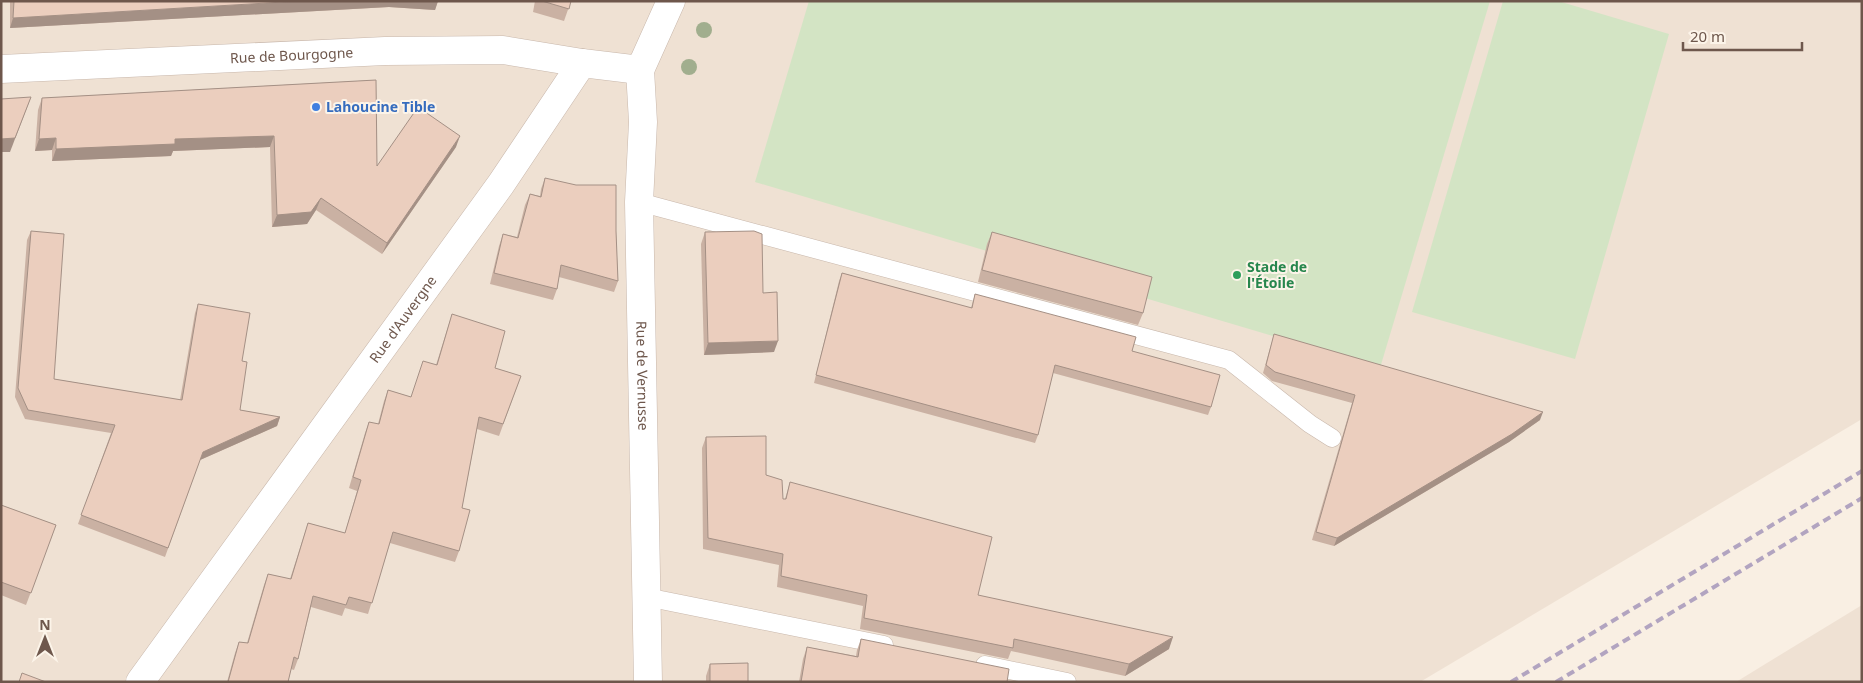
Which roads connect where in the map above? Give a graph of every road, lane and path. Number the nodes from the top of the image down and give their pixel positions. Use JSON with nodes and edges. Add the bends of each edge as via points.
{"nodes":[{"id":1,"x":671,"y":1,"type":"edge"},
{"id":2,"x":582,"y":63,"type":"junction"},
{"id":3,"x":1,"y":69,"type":"edge"},
{"id":4,"x":640,"y":70,"type":"junction"},
{"id":5,"x":639,"y":202,"type":"junction"},
{"id":6,"x":1332,"y":438,"type":"dead end"},
{"id":7,"x":646,"y":596,"type":"junction"},
{"id":8,"x":901,"y":648,"type":"edge"},
{"id":9,"x":969,"y":662,"type":"edge"},
{"id":10,"x":140,"y":682,"type":"edge"},
{"id":11,"x":648,"y":682,"type":"edge"},
{"id":12,"x":1067,"y":682,"type":"edge"}],
"edges":[{"from":1,"to":4,"type":"street"},
{"from":2,"to":3,"type":"street","name":"Rue de Bourgogne","via":[[503,50],[385,51]]},
{"from":2,"to":4,"type":"street"},
{"from":2,"to":10,"type":"street","name":"Rue d'Auvergne","via":[[501,184]]},
{"from":4,"to":5,"type":"street","name":"Rue de Vernusse","via":[[643,122]]},
{"from":5,"to":6,"type":"lane","via":[[1229,360]]},
{"from":5,"to":7,"type":"street","name":"Rue de Vernusse"},
{"from":7,"to":8,"type":"lane"},
{"from":7,"to":11,"type":"street","name":"Rue de Vernusse"},
{"from":9,"to":12,"type":"lane"}]}
